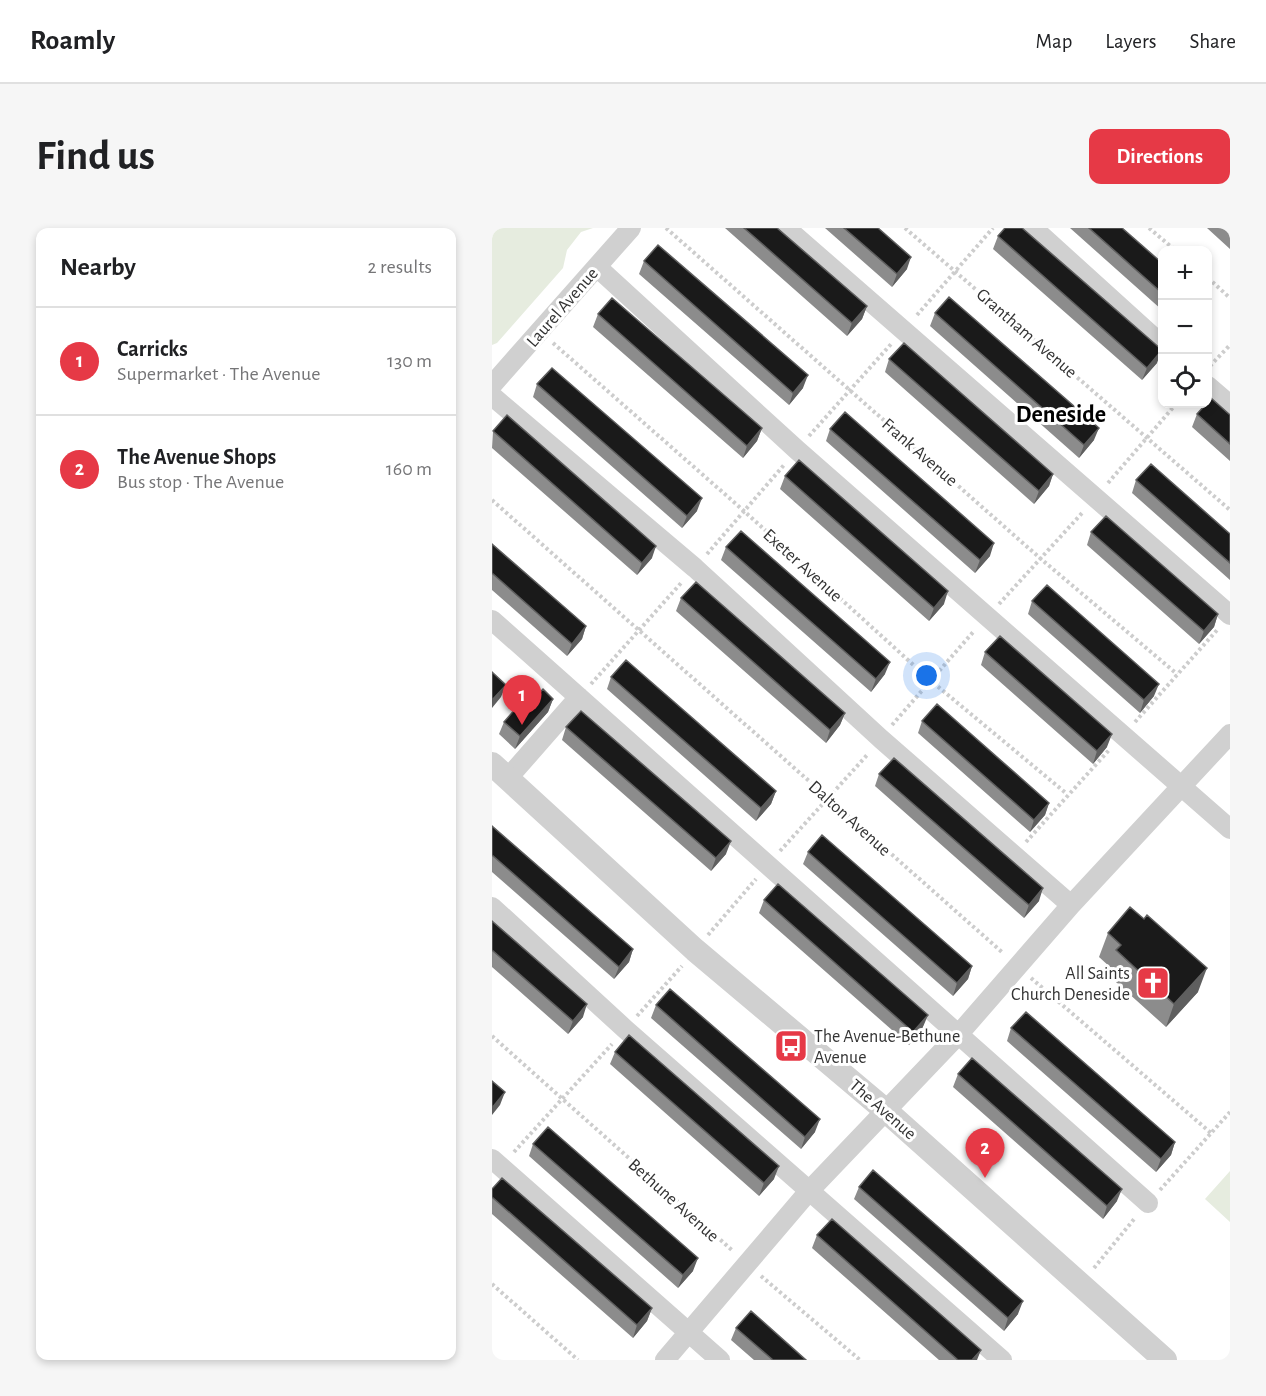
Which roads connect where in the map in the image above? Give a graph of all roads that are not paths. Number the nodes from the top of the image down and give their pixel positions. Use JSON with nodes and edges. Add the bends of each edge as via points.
{"nodes":[{"id":1,"x":632,"y":228,"type":"edge"},
{"id":2,"x":786,"y":228,"type":"edge"},
{"id":3,"x":1033,"y":228,"type":"edge"},
{"id":4,"x":597,"y":267,"type":"junction"},
{"id":5,"x":1158,"y":341,"type":"edge"},
{"id":6,"x":492,"y":385,"type":"edge"},
{"id":7,"x":1212,"y":389,"type":"edge"},
{"id":8,"x":492,"y":396,"type":"edge"},
{"id":9,"x":1230,"y":405,"type":"edge"},
{"id":10,"x":1230,"y":615,"type":"edge"},
{"id":11,"x":492,"y":620,"type":"edge"},
{"id":12,"x":579,"y":697,"type":"junction"},
{"id":13,"x":1230,"y":734,"type":"edge"},
{"id":14,"x":500,"y":771,"type":"edge"},
{"id":15,"x":1182,"y":787,"type":"junction"},
{"id":16,"x":1230,"y":829,"type":"edge"},
{"id":17,"x":1071,"y":905,"type":"junction"},
{"id":18,"x":492,"y":907,"type":"edge"},
{"id":19,"x":958,"y":1035,"type":"junction"},
{"id":20,"x":885,"y":1110,"type":"junction"},
{"id":21,"x":496,"y":1163,"type":"edge"},
{"id":22,"x":809,"y":1191,"type":"junction"},
{"id":23,"x":1148,"y":1203,"type":"dead end"},
{"id":24,"x":689,"y":1332,"type":"junction"},
{"id":25,"x":665,"y":1360,"type":"edge"},
{"id":26,"x":720,"y":1360,"type":"edge"},
{"id":27,"x":1002,"y":1360,"type":"edge"},
{"id":28,"x":1165,"y":1360,"type":"edge"}],
"edges":[{"from":1,"to":4,"type":"street","name":"Laurel Avenue"},
{"from":2,"to":10,"type":"street"},
{"from":3,"to":5,"type":"street"},
{"from":4,"to":6,"type":"street","name":"Laurel Avenue"},
{"from":4,"to":15,"type":"street","via":[[797,450]]},
{"from":7,"to":9,"type":"street"},
{"from":8,"to":17,"type":"street","via":[[695,568],[881,739]]},
{"from":11,"to":12,"type":"street"},
{"from":12,"to":14,"type":"street"},
{"from":12,"to":19,"type":"street"},
{"from":13,"to":15,"type":"street"},
{"from":14,"to":20,"type":"street","name":"The Avenue","via":[[695,950]]},
{"from":15,"to":16,"type":"street"},
{"from":15,"to":17,"type":"street"},
{"from":17,"to":19,"type":"street"},
{"from":18,"to":22,"type":"street"},
{"from":19,"to":20,"type":"street"},
{"from":19,"to":23,"type":"street"},
{"from":20,"to":22,"type":"street"},
{"from":20,"to":28,"type":"street","name":"The Avenue"},
{"from":21,"to":24,"type":"street"},
{"from":22,"to":24,"type":"street"},
{"from":22,"to":27,"type":"street"},
{"from":24,"to":25,"type":"street"},
{"from":24,"to":26,"type":"street"}]}
